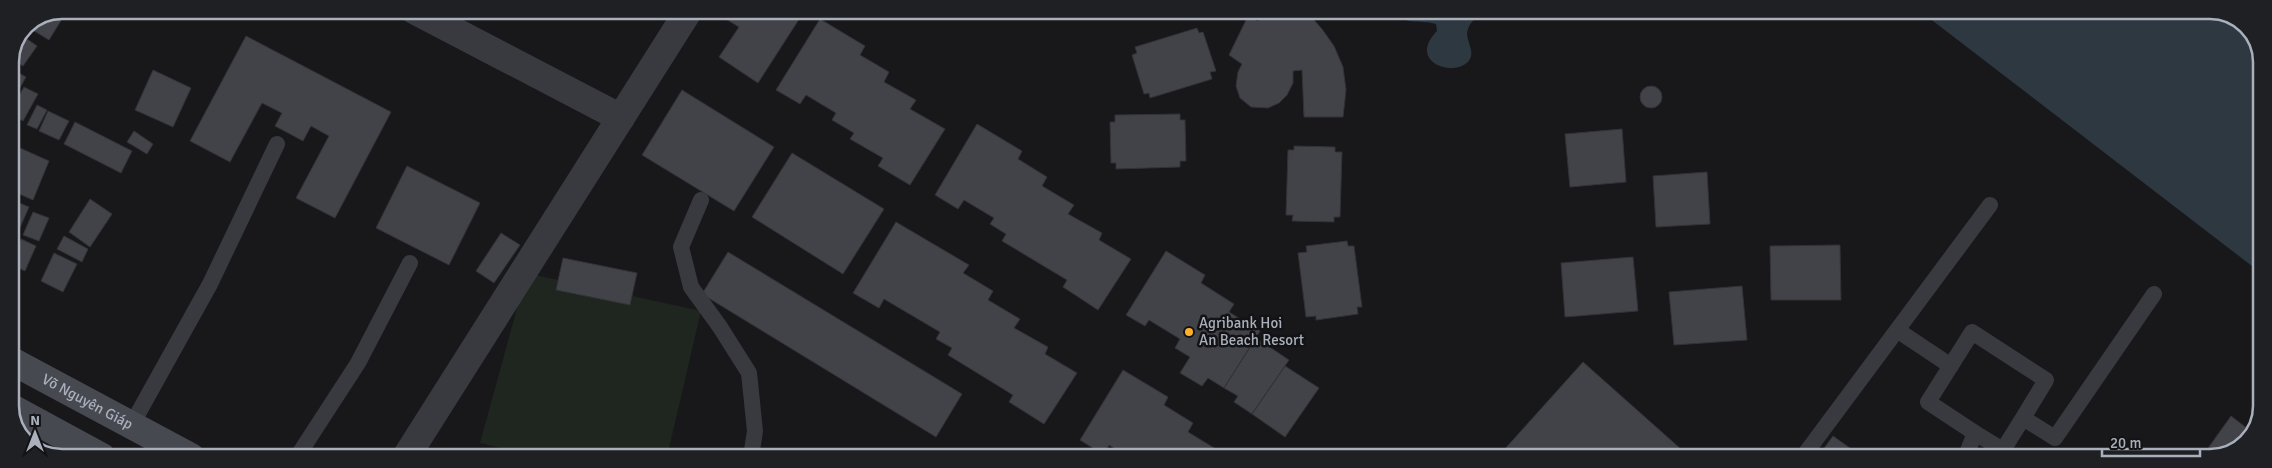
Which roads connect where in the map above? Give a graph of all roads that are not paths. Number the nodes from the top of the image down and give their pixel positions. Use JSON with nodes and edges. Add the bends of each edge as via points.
{"nodes":[{"id":1,"x":431,"y":19,"type":"edge"},
{"id":2,"x":683,"y":19,"type":"edge"},
{"id":3,"x":622,"y":118,"type":"junction"},
{"id":4,"x":277,"y":144,"type":"dead end"},
{"id":5,"x":701,"y":200,"type":"dead end"},
{"id":6,"x":1990,"y":205,"type":"dead end"},
{"id":7,"x":410,"y":263,"type":"dead end"},
{"id":8,"x":2154,"y":294,"type":"dead end"},
{"id":9,"x":1897,"y":330,"type":"junction"},
{"id":10,"x":19,"y":365,"type":"edge"},
{"id":11,"x":1952,"y":366,"type":"junction"},
{"id":12,"x":20,"y":412,"type":"edge"},
{"id":13,"x":2023,"y":418,"type":"junction"},
{"id":14,"x":131,"y":426,"type":"junction"},
{"id":15,"x":1975,"y":433,"type":"junction"},
{"id":16,"x":87,"y":449,"type":"edge"},
{"id":17,"x":118,"y":449,"type":"edge"},
{"id":18,"x":176,"y":449,"type":"edge"},
{"id":19,"x":303,"y":449,"type":"edge"},
{"id":20,"x":411,"y":449,"type":"edge"},
{"id":21,"x":752,"y":449,"type":"edge"},
{"id":22,"x":1809,"y":449,"type":"edge"},
{"id":23,"x":1969,"y":449,"type":"edge"},
{"id":24,"x":2002,"y":449,"type":"edge"},
{"id":25,"x":2005,"y":449,"type":"edge"}],
"edges":[{"from":1,"to":3,"type":"street"},
{"from":2,"to":3,"type":"street"},
{"from":3,"to":20,"type":"street"},
{"from":4,"to":14,"type":"lane","via":[[210,284]]},
{"from":5,"to":21,"type":"lane","via":[[681,247],[691,287],[749,373],[755,431]]},
{"from":6,"to":9,"type":"lane"},
{"from":7,"to":19,"type":"lane","via":[[358,363]]},
{"from":8,"to":13,"type":"lane","via":[[2056,438]]},
{"from":9,"to":11,"type":"lane"},
{"from":9,"to":22,"type":"lane"},
{"from":10,"to":14,"type":"main road","name":"Võ Nguyên Giáp"},
{"from":11,"to":13,"type":"lane","via":[[1972,332],[2046,380]]},
{"from":11,"to":15,"type":"lane","via":[[1928,402]]},
{"from":12,"to":16,"type":"main road"},
{"from":13,"to":25,"type":"lane"},
{"from":14,"to":17,"type":"main road"},
{"from":14,"to":18,"type":"main road","name":"Võ Nguyên Giáp"},
{"from":15,"to":23,"type":"lane"},
{"from":15,"to":24,"type":"lane"}]}
